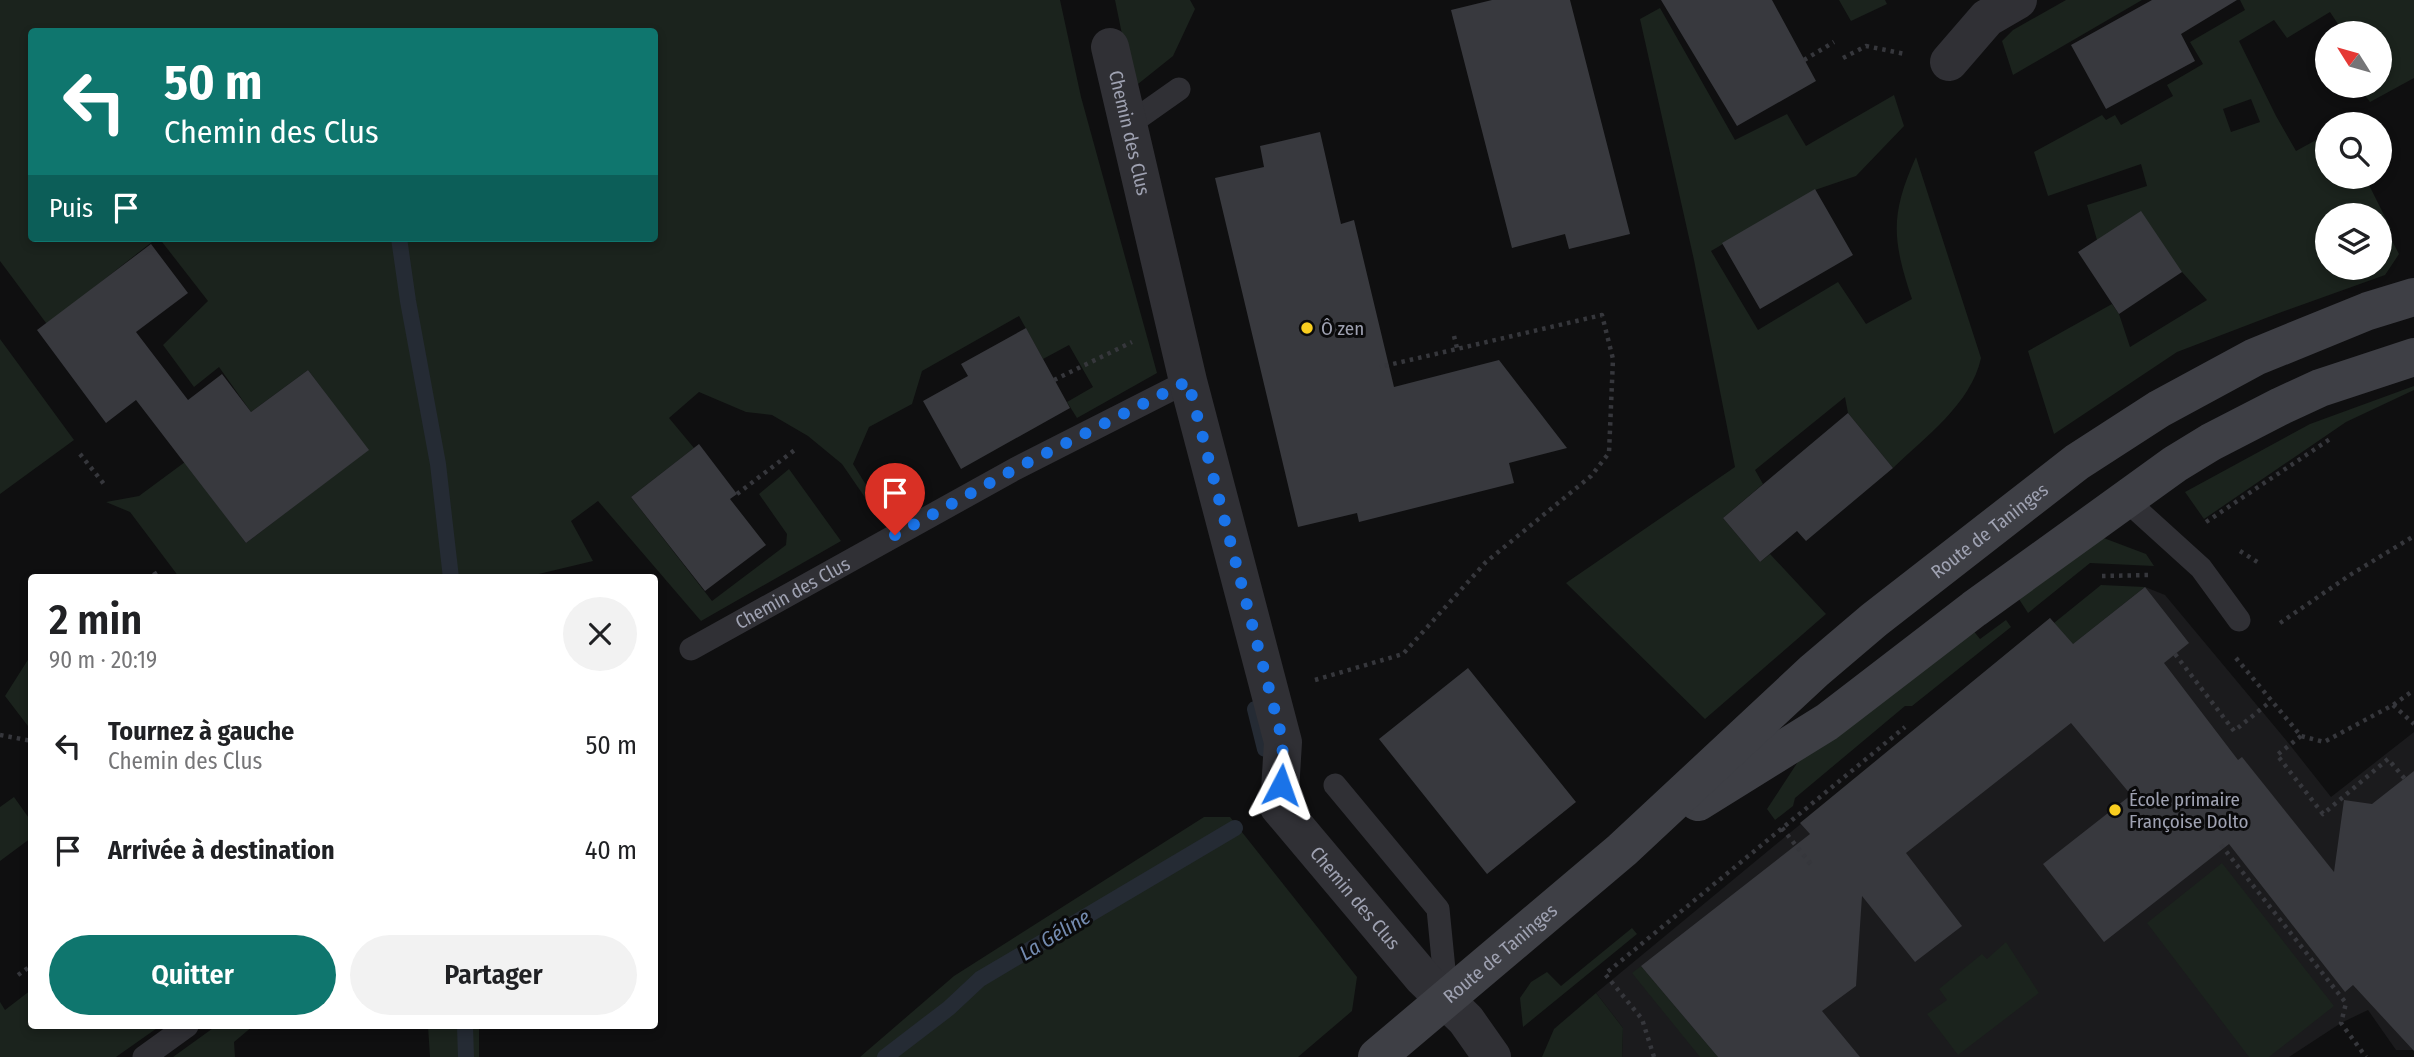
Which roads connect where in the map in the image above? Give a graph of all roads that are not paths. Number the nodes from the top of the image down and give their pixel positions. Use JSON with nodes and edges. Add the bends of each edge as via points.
{"nodes":[{"id":1,"x":2018,"y":0,"type":"edge"},
{"id":2,"x":1110,"y":47,"type":"dead end"},
{"id":3,"x":1949,"y":62,"type":"road end"},
{"id":4,"x":1179,"y":89,"type":"dead end"},
{"id":5,"x":1128,"y":125,"type":"junction"},
{"id":6,"x":2414,"y":297,"type":"edge"},
{"id":7,"x":2414,"y":357,"type":"edge"},
{"id":8,"x":1188,"y":381,"type":"junction"},
{"id":9,"x":2126,"y":500,"type":"junction"},
{"id":10,"x":2239,"y":620,"type":"dead end"},
{"id":11,"x":691,"y":649,"type":"dead end"},
{"id":12,"x":1335,"y":785,"type":"dead end"},
{"id":13,"x":1622,"y":850,"type":"junction"},
{"id":14,"x":1447,"y":1000,"type":"junction"},
{"id":15,"x":183,"y":1029,"type":"edge"},
{"id":16,"x":144,"y":1057,"type":"edge"},
{"id":17,"x":1377,"y":1057,"type":"edge"},
{"id":18,"x":1492,"y":1057,"type":"edge"}],
"edges":[{"from":1,"to":3,"type":"street","via":[[1987,18]]},
{"from":2,"to":5,"type":"street","name":"Chemin des Clus"},
{"from":4,"to":5,"type":"lane"},
{"from":5,"to":8,"type":"street","name":"Chemin des Clus"},
{"from":6,"to":13,"type":"main road","name":"Route de Taninges","via":[[2255,357],[2159,409],[2077,462],[1814,671]]},
{"from":7,"to":9,"type":"main road","name":"Route de Taninges","via":[[2320,388],[2244,424],[2175,464]]},
{"from":8,"to":11,"type":"lane","name":"Chemin des Clus","via":[[982,487]]},
{"from":8,"to":14,"type":"street","name":"Chemin des Clus","via":[[1283,742],[1279,807]]},
{"from":9,"to":10,"type":"lane","via":[[2201,568]]},
{"from":9,"to":13,"type":"main road","name":"Route de Taninges","via":[[1827,722]]},
{"from":12,"to":14,"type":"lane","via":[[1438,909]]},
{"from":13,"to":14,"type":"main road","name":"Route de Taninges"},
{"from":14,"to":17,"type":"main road","name":"Route de Taninges"},
{"from":14,"to":18,"type":"street","name":"Chemin des Clus"},
{"from":15,"to":16,"type":"lane"}]}
